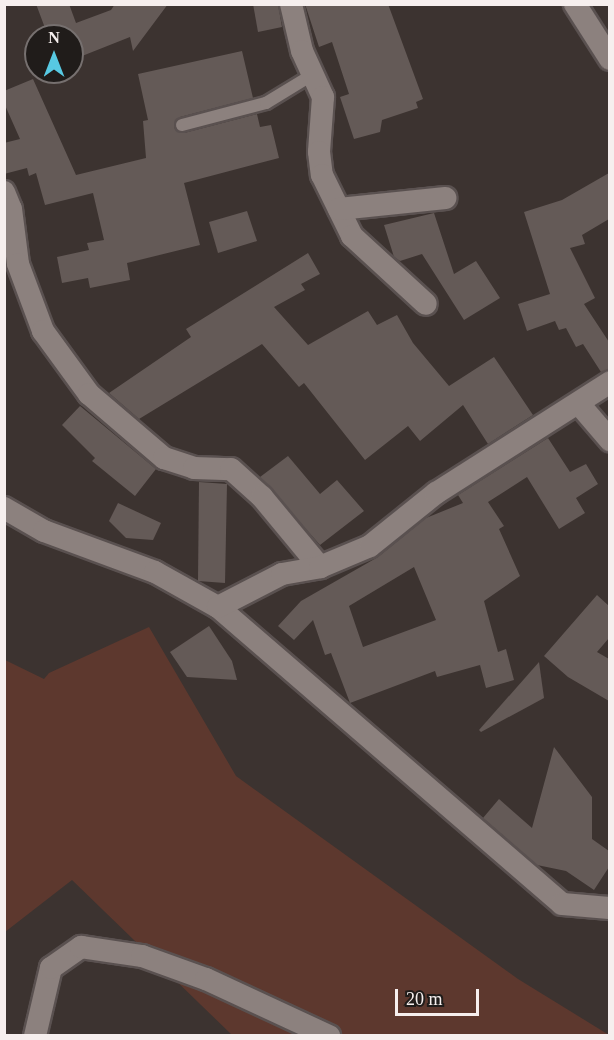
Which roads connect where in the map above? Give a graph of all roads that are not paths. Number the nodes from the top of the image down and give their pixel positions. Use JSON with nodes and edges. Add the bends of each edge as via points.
{"nodes":[{"id":1,"x":291,"y":4,"type":"edge"},
{"id":2,"x":575,"y":4,"type":"edge"},
{"id":3,"x":609,"y":59,"type":"edge"},
{"id":4,"x":312,"y":75,"type":"junction"},
{"id":5,"x":182,"y":125,"type":"dead end"},
{"id":6,"x":4,"y":192,"type":"edge"},
{"id":7,"x":445,"y":198,"type":"dead end"},
{"id":8,"x":339,"y":209,"type":"junction"},
{"id":9,"x":426,"y":304,"type":"dead end"},
{"id":10,"x":609,"y":382,"type":"edge"},
{"id":11,"x":579,"y":404,"type":"junction"},
{"id":12,"x":609,"y":440,"type":"edge"},
{"id":13,"x":4,"y":508,"type":"edge"},
{"id":14,"x":320,"y":567,"type":"junction"},
{"id":15,"x":218,"y":607,"type":"junction"},
{"id":16,"x":609,"y":908,"type":"edge"},
{"id":17,"x":35,"y":1035,"type":"edge"},
{"id":18,"x":329,"y":1035,"type":"edge"}],
"edges":[{"from":1,"to":4,"type":"street"},
{"from":2,"to":3,"type":"street"},
{"from":4,"to":5,"type":"lane","via":[[266,103]]},
{"from":4,"to":8,"type":"street","via":[[323,97],[319,152],[322,175]]},
{"from":6,"to":14,"type":"street","via":[[12,209],[18,264],[43,331],[88,394],[164,458],[194,468],[231,469],[262,497]]},
{"from":7,"to":8,"type":"street"},
{"from":8,"to":9,"type":"street","via":[[352,236]]},
{"from":10,"to":11,"type":"street"},
{"from":11,"to":12,"type":"street"},
{"from":11,"to":14,"type":"street","via":[[436,493],[370,546]]},
{"from":13,"to":15,"type":"street","via":[[44,531],[155,572]]},
{"from":14,"to":15,"type":"street","via":[[282,574]]},
{"from":15,"to":16,"type":"street","via":[[562,903]]},
{"from":17,"to":18,"type":"street","via":[[51,968],[81,947],[142,956],[206,979]]}]}
